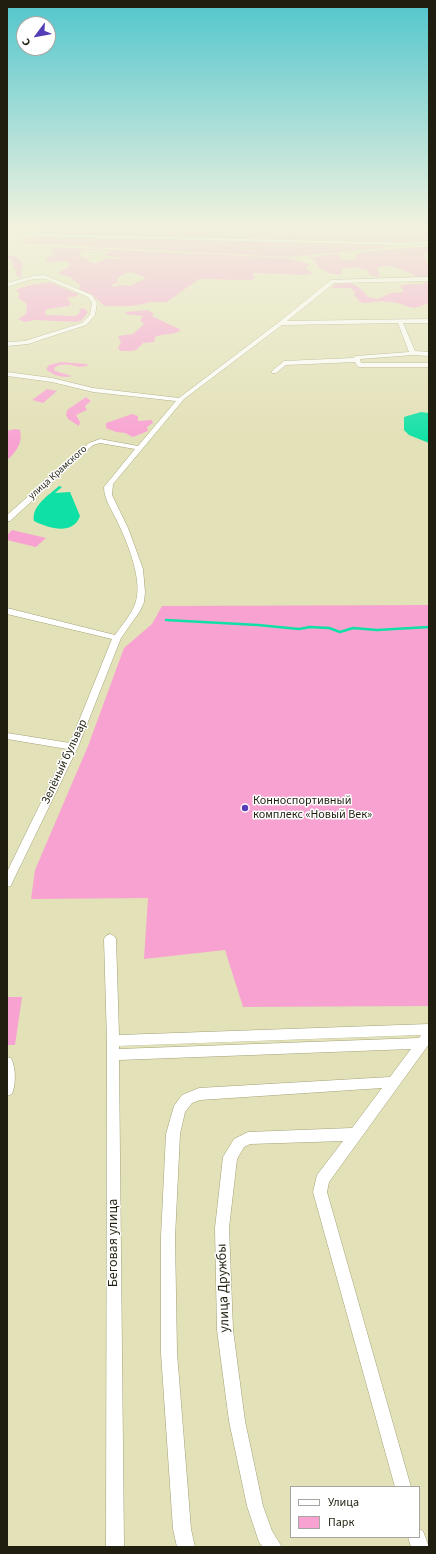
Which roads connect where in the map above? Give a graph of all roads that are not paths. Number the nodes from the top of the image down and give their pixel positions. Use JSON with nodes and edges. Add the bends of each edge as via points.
{"nodes":[{"id":1,"x":91,"y":298,"type":"edge"},
{"id":2,"x":313,"y":298,"type":"edge"},
{"id":3,"x":429,"y":321,"type":"edge"},
{"id":4,"x":400,"y":322,"type":"junction"},
{"id":5,"x":281,"y":323,"type":"junction"},
{"id":6,"x":7,"y":344,"type":"edge"},
{"id":7,"x":412,"y":353,"type":"junction"},
{"id":8,"x":429,"y":354,"type":"edge"},
{"id":9,"x":357,"y":360,"type":"junction"},
{"id":10,"x":429,"y":365,"type":"edge"},
{"id":11,"x":274,"y":372,"type":"dead end"},
{"id":12,"x":7,"y":374,"type":"edge"},
{"id":13,"x":181,"y":400,"type":"junction"},
{"id":14,"x":139,"y":448,"type":"junction"},
{"id":15,"x":7,"y":519,"type":"edge"},
{"id":16,"x":7,"y":611,"type":"edge"},
{"id":17,"x":117,"y":638,"type":"junction"},
{"id":18,"x":7,"y":736,"type":"edge"},
{"id":19,"x":73,"y":748,"type":"junction"},
{"id":20,"x":10,"y":867,"type":"edge"},
{"id":21,"x":7,"y":883,"type":"edge"},
{"id":22,"x":110,"y":939,"type":"dead end"},
{"id":23,"x":429,"y":1029,"type":"edge"},
{"id":24,"x":426,"y":1038,"type":"edge"},
{"id":25,"x":113,"y":1048,"type":"junction"},
{"id":26,"x":7,"y":1062,"type":"edge"},
{"id":27,"x":394,"y":1082,"type":"junction"},
{"id":28,"x":7,"y":1090,"type":"edge"},
{"id":29,"x":356,"y":1134,"type":"junction"},
{"id":30,"x":403,"y":1486,"type":"edge"},
{"id":31,"x":116,"y":1547,"type":"edge"},
{"id":32,"x":186,"y":1547,"type":"edge"},
{"id":33,"x":273,"y":1547,"type":"edge"}],
"edges":[{"from":1,"to":6,"type":"street","via":[[95,303],[92,318],[84,324],[26,343]]},
{"from":2,"to":5,"type":"street","name":"Зелёный бульвар"},
{"from":3,"to":4,"type":"street"},
{"from":4,"to":5,"type":"street"},
{"from":4,"to":7,"type":"street"},
{"from":5,"to":13,"type":"street","name":"Зелёный бульвар"},
{"from":7,"to":8,"type":"street"},
{"from":7,"to":9,"type":"street","via":[[356,358]]},
{"from":9,"to":10,"type":"street","via":[[359,364]]},
{"from":9,"to":11,"type":"street","via":[[284,362]]},
{"from":12,"to":13,"type":"street","via":[[52,380],[93,390]]},
{"from":13,"to":14,"type":"street","name":"Зелёный бульвар"},
{"from":14,"to":15,"type":"street","name":"улица Крамского","via":[[100,441],[91,444]]},
{"from":14,"to":17,"type":"street","name":"Зелёный бульвар","via":[[110,483],[108,491],[141,577],[138,607]]},
{"from":16,"to":17,"type":"street"},
{"from":17,"to":19,"type":"street","name":"Зелёный бульвар"},
{"from":18,"to":19,"type":"street"},
{"from":19,"to":20,"type":"street","name":"Зелёный бульвар"},
{"from":20,"to":21,"type":"street","name":"Зелёный бульвар"},
{"from":22,"to":25,"type":"street","name":"Беговая улица"},
{"from":23,"to":25,"type":"street"},
{"from":24,"to":25,"type":"street"},
{"from":24,"to":27,"type":"street"},
{"from":25,"to":31,"type":"street","name":"Беговая улица"},
{"from":26,"to":28,"type":"street"},
{"from":27,"to":29,"type":"street"},
{"from":27,"to":32,"type":"street","via":[[199,1094],[187,1099],[179,1110],[173,1134],[168,1237],[169,1353],[182,1529]]},
{"from":29,"to":30,"type":"street","via":[[322,1180],[320,1192]]},
{"from":29,"to":33,"type":"street","name":"улица Дружбы","via":[[248,1138],[239,1143],[230,1157],[222,1228],[225,1330],[237,1421],[255,1506],[265,1536]]}]}
